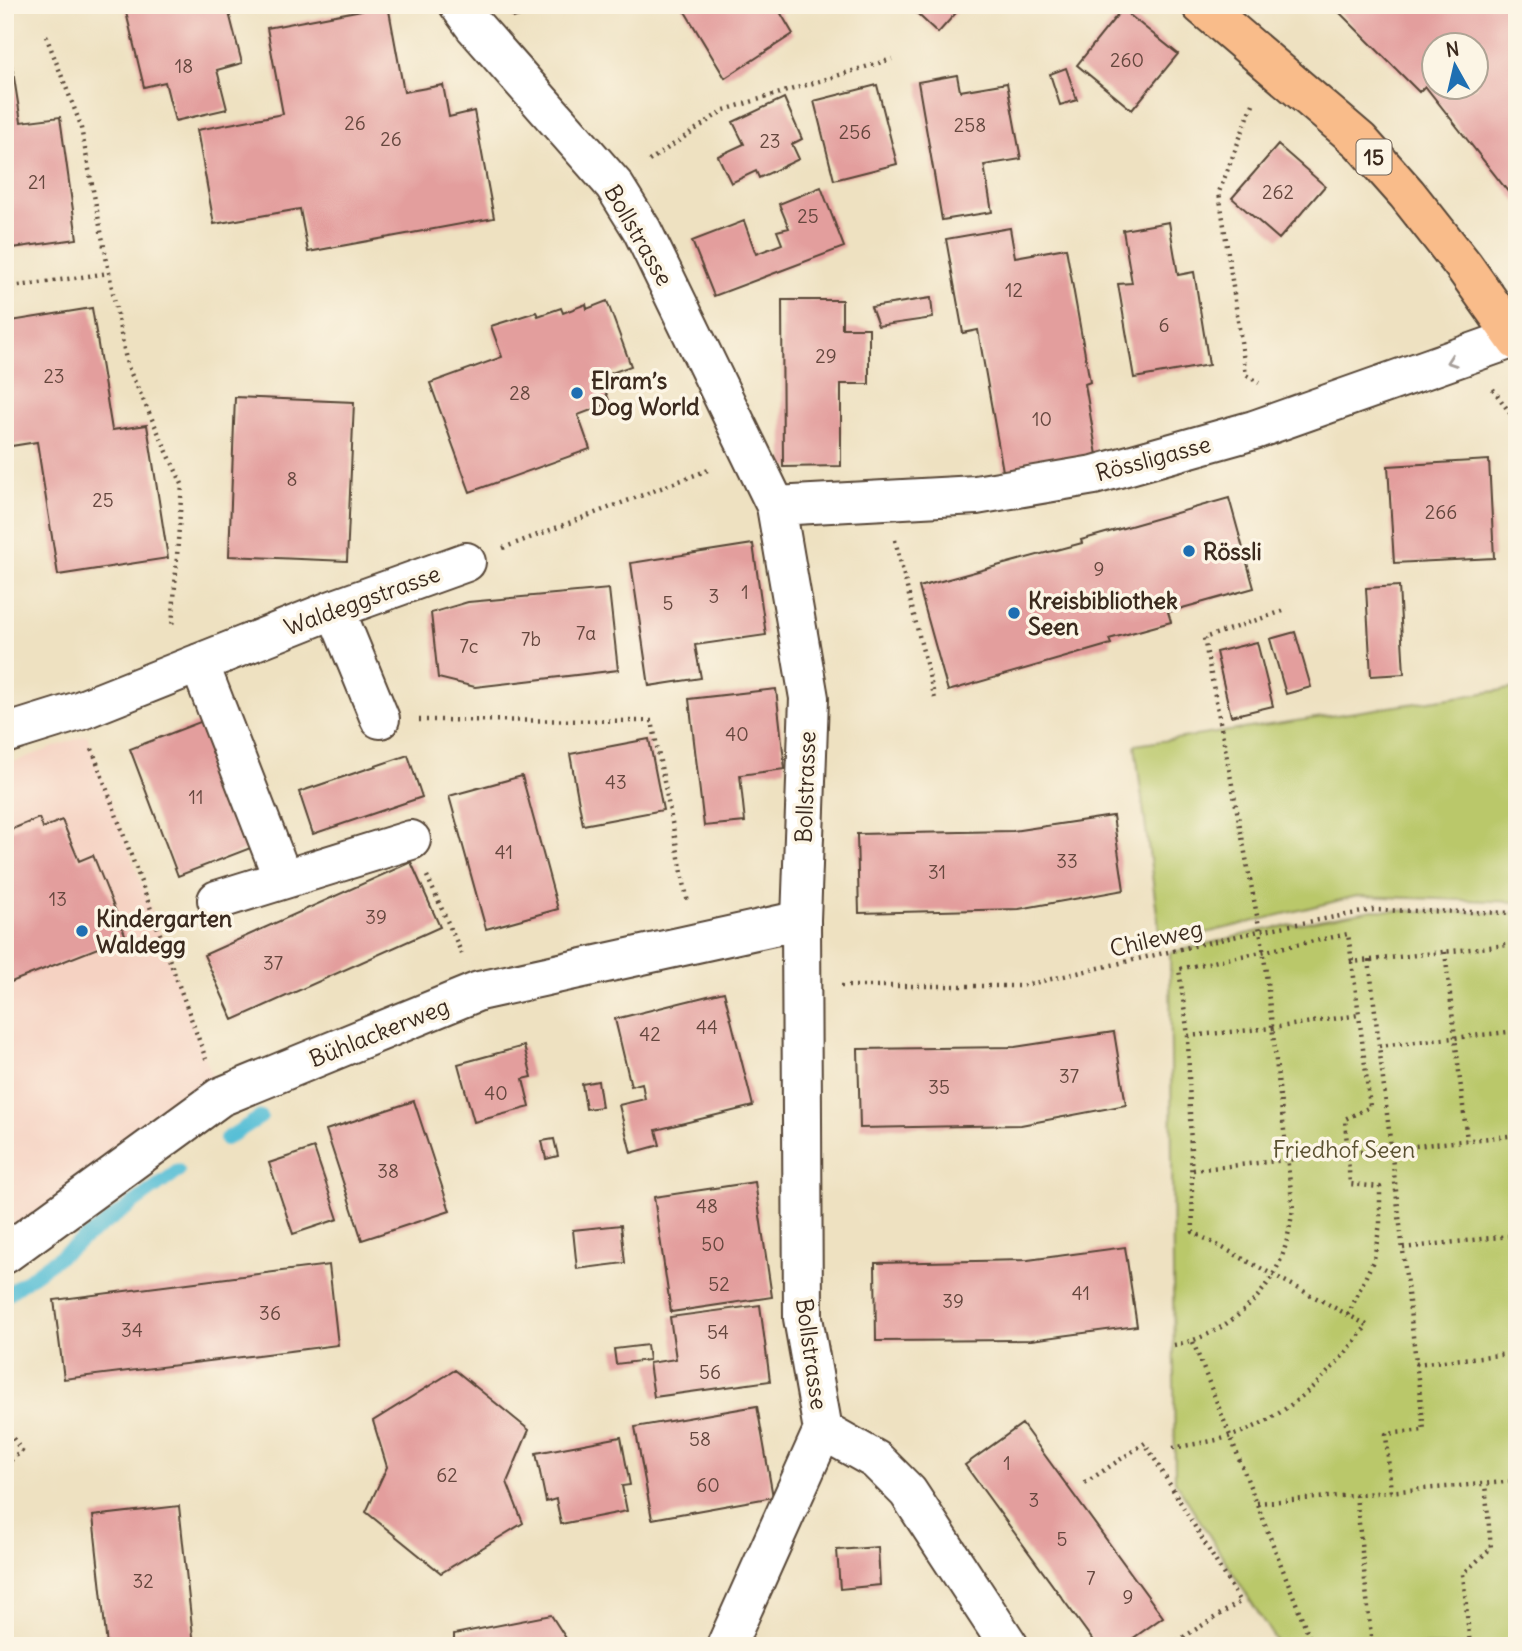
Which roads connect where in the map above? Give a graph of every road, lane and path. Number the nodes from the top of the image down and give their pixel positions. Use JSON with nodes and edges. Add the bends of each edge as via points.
{"nodes":[{"id":1,"x":459,"y":5,"type":"edge"},
{"id":2,"x":1201,"y":5,"type":"edge"},
{"id":3,"x":46,"y":36,"type":"dead end"},
{"id":4,"x":892,"y":59,"type":"dead end"},
{"id":5,"x":1253,"y":104,"type":"dead end"},
{"id":6,"x":614,"y":185,"type":"junction"},
{"id":7,"x":109,"y":273,"type":"junction"},
{"id":8,"x":5,"y":288,"type":"edge"},
{"id":9,"x":1516,"y":339,"type":"edge"},
{"id":10,"x":1266,"y":387,"type":"dead end"},
{"id":11,"x":719,"y":466,"type":"dead end"},
{"id":12,"x":886,"y":500,"type":"junction"},
{"id":13,"x":776,"y":506,"type":"junction"},
{"id":14,"x":466,"y":562,"type":"joint"},
{"id":15,"x":335,"y":609,"type":"junction"},
{"id":16,"x":1286,"y":610,"type":"dead end"},
{"id":17,"x":185,"y":652,"type":"junction"},
{"id":18,"x":935,"y":699,"type":"dead end"},
{"id":19,"x":380,"y":719,"type":"joint"},
{"id":20,"x":5,"y":734,"type":"edge"},
{"id":21,"x":92,"y":748,"type":"dead end"},
{"id":22,"x":411,"y":840,"type":"joint"},
{"id":23,"x":283,"y":879,"type":"junction"},
{"id":24,"x":217,"y":900,"type":"dead end"},
{"id":25,"x":1517,"y":913,"type":"edge"},
{"id":26,"x":801,"y":920,"type":"junction"},
{"id":27,"x":1259,"y":931,"type":"junction"},
{"id":28,"x":695,"y":942,"type":"junction"},
{"id":29,"x":1517,"y":944,"type":"edge"},
{"id":30,"x":1264,"y":951,"type":"junction"},
{"id":31,"x":1445,"y":952,"type":"junction"},
{"id":32,"x":1369,"y":960,"type":"junction"},
{"id":33,"x":1352,"y":962,"type":"junction"},
{"id":34,"x":802,"y":985,"type":"junction"},
{"id":35,"x":479,"y":991,"type":"junction"},
{"id":36,"x":1359,"y":1016,"type":"junction"},
{"id":37,"x":1272,"y":1028,"type":"junction"},
{"id":38,"x":1517,"y":1031,"type":"edge"},
{"id":39,"x":1188,"y":1036,"type":"junction"},
{"id":40,"x":1455,"y":1037,"type":"junction"},
{"id":41,"x":1379,"y":1046,"type":"junction"},
{"id":42,"x":220,"y":1097,"type":"junction"},
{"id":43,"x":1517,"y":1135,"type":"edge"},
{"id":44,"x":1467,"y":1140,"type":"junction"},
{"id":45,"x":1391,"y":1149,"type":"junction"},
{"id":46,"x":1347,"y":1154,"type":"junction"},
{"id":47,"x":1289,"y":1160,"type":"junction"},
{"id":48,"x":1193,"y":1170,"type":"junction"},
{"id":49,"x":1517,"y":1235,"type":"edge"},
{"id":50,"x":1403,"y":1248,"type":"junction"},
{"id":51,"x":5,"y":1254,"type":"edge"},
{"id":52,"x":1274,"y":1274,"type":"junction"},
{"id":53,"x":1348,"y":1315,"type":"junction"},
{"id":54,"x":1193,"y":1342,"type":"junction"},
{"id":55,"x":1174,"y":1345,"type":"dead end"},
{"id":56,"x":1517,"y":1353,"type":"edge"},
{"id":57,"x":1416,"y":1364,"type":"junction"},
{"id":58,"x":5,"y":1427,"type":"edge"},
{"id":59,"x":823,"y":1430,"type":"junction"},
{"id":60,"x":1230,"y":1437,"type":"junction"},
{"id":61,"x":1173,"y":1448,"type":"dead end"},
{"id":62,"x":5,"y":1465,"type":"edge"},
{"id":63,"x":1517,"y":1481,"type":"edge"},
{"id":64,"x":1085,"y":1483,"type":"dead end"},
{"id":65,"x":1485,"y":1484,"type":"junction"},
{"id":66,"x":1391,"y":1493,"type":"junction"},
{"id":67,"x":1356,"y":1496,"type":"junction"},
{"id":68,"x":1257,"y":1503,"type":"junction"},
{"id":69,"x":5,"y":1614,"type":"edge"},
{"id":70,"x":9,"y":1646,"type":"edge"},
{"id":71,"x":726,"y":1646,"type":"edge"},
{"id":72,"x":1009,"y":1646,"type":"edge"},
{"id":73,"x":1169,"y":1646,"type":"edge"},
{"id":74,"x":1313,"y":1646,"type":"edge"},
{"id":75,"x":1372,"y":1646,"type":"edge"},
{"id":76,"x":1470,"y":1646,"type":"edge"}],
"edges":[{"from":1,"to":6,"type":"street","name":"Bollstrasse"},
{"from":2,"to":9,"type":"main road","number":"15","via":[[1360,141],[1407,194]]},
{"from":3,"to":7,"type":"path","via":[[80,123]]},
{"from":4,"to":6,"type":"path","via":[[724,110]]},
{"from":5,"to":10,"type":"path","via":[[1219,192],[1246,375]]},
{"from":6,"to":13,"type":"street","name":"Bollstrasse","via":[[642,230]]},
{"from":7,"to":8,"type":"path"},
{"from":7,"to":17,"type":"path","via":[[127,365],[182,484]]},
{"from":9,"to":12,"type":"street","name":"Rössligasse","one_way":true,"via":[[1254,430],[1094,475],[976,495]]},
{"from":11,"to":14,"type":"path","name":"Waldeggstrasse"},
{"from":12,"to":13,"type":"street","name":"Rössligasse"},
{"from":12,"to":18,"type":"path"},
{"from":13,"to":26,"type":"street","name":"Bollstrasse","via":[[808,698]]},
{"from":14,"to":15,"type":"street","name":"Waldeggstrasse"},
{"from":15,"to":17,"type":"street","name":"Waldeggstrasse"},
{"from":15,"to":19,"type":"street"},
{"from":16,"to":27,"type":"path","via":[[1204,638]]},
{"from":17,"to":20,"type":"street","name":"Waldeggstrasse","via":[[79,710]]},
{"from":17,"to":23,"type":"street"},
{"from":19,"to":28,"type":"path","via":[[652,721]]},
{"from":21,"to":42,"type":"path"},
{"from":22,"to":23,"type":"street"},
{"from":22,"to":35,"type":"path"},
{"from":23,"to":24,"type":"street"},
{"from":25,"to":27,"type":"path","name":"Chileweg","via":[[1373,910]]},
{"from":26,"to":28,"type":"street","name":"Bühlackerweg"},
{"from":26,"to":34,"type":"street","name":"Bollstrasse"},
{"from":27,"to":30,"type":"path"},
{"from":27,"to":34,"type":"path","name":"Chileweg","via":[[1021,986]]},
{"from":28,"to":35,"type":"street","name":"Bühlackerweg"},
{"from":29,"to":31,"type":"path"},
{"from":30,"to":33,"type":"path","via":[[1348,934]]},
{"from":30,"to":37,"type":"path"},
{"from":30,"to":39,"type":"path","via":[[1179,969]]},
{"from":31,"to":32,"type":"path"},
{"from":31,"to":40,"type":"path"},
{"from":32,"to":33,"type":"path"},
{"from":32,"to":41,"type":"path"},
{"from":33,"to":36,"type":"path"},
{"from":34,"to":59,"type":"street","name":"Bollstrasse","via":[[803,1318]]},
{"from":35,"to":42,"type":"street","name":"Bühlackerweg"},
{"from":36,"to":37,"type":"path"},
{"from":36,"to":46,"type":"path","via":[[1370,1107],[1345,1119]]},
{"from":37,"to":39,"type":"path"},
{"from":37,"to":47,"type":"path"},
{"from":38,"to":40,"type":"path"},
{"from":39,"to":48,"type":"path"},
{"from":40,"to":41,"type":"path"},
{"from":40,"to":44,"type":"path"},
{"from":41,"to":45,"type":"path"},
{"from":42,"to":51,"type":"street","name":"Bühlackerweg"},
{"from":43,"to":44,"type":"path"},
{"from":44,"to":45,"type":"path"},
{"from":45,"to":46,"type":"path"},
{"from":45,"to":50,"type":"path"},
{"from":46,"to":47,"type":"path"},
{"from":46,"to":53,"type":"path","via":[[1350,1184],[1380,1187],[1374,1259]]},
{"from":47,"to":48,"type":"path"},
{"from":47,"to":52,"type":"path","via":[[1293,1209]]},
{"from":48,"to":52,"type":"path","via":[[1193,1232]]},
{"from":49,"to":50,"type":"path"},
{"from":50,"to":57,"type":"path"},
{"from":52,"to":53,"type":"path"},
{"from":52,"to":54,"type":"path","via":[[1247,1307]]},
{"from":53,"to":60,"type":"path","via":[[1367,1325],[1346,1354],[1310,1390],[1260,1424]]},
{"from":54,"to":55,"type":"path"},
{"from":54,"to":60,"type":"path"},
{"from":56,"to":57,"type":"path"},
{"from":57,"to":66,"type":"path","via":[[1424,1430],[1386,1434]]},
{"from":58,"to":62,"type":"path","via":[[22,1451]]},
{"from":59,"to":71,"type":"street","name":"Bollstrasse"},
{"from":59,"to":72,"type":"street","via":[[876,1460],[908,1492]]},
{"from":60,"to":61,"type":"path"},
{"from":60,"to":68,"type":"path"},
{"from":63,"to":65,"type":"path"},
{"from":64,"to":73,"type":"path","via":[[1145,1443],[1240,1602]]},
{"from":65,"to":66,"type":"path"},
{"from":65,"to":76,"type":"path","via":[[1491,1548],[1463,1574]]},
{"from":66,"to":67,"type":"path"},
{"from":67,"to":68,"type":"path"},
{"from":67,"to":75,"type":"path"},
{"from":68,"to":74,"type":"path"},
{"from":69,"to":70,"type":"path"}]}
